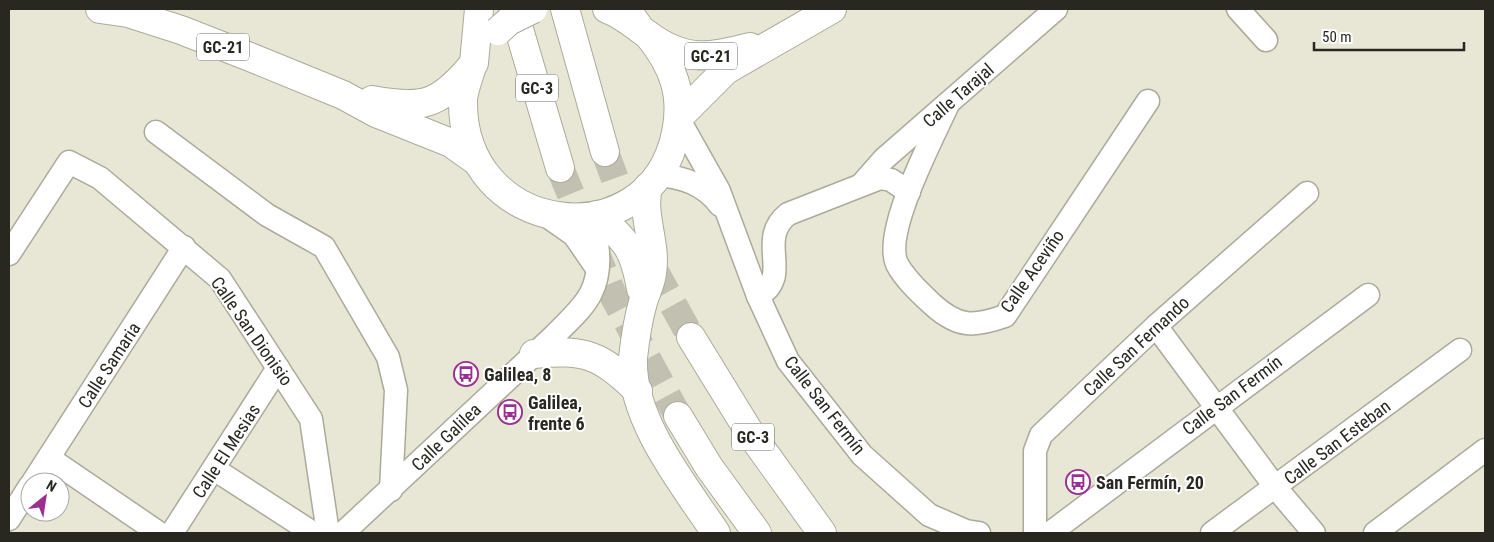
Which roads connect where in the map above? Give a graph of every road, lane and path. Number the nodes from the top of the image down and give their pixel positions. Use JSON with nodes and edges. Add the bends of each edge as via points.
{"nodes":[{"id":1,"x":100,"y":9,"type":"edge"},
{"id":2,"x":478,"y":9,"type":"edge"},
{"id":3,"x":513,"y":9,"type":"edge"},
{"id":4,"x":533,"y":9,"type":"edge"},
{"id":5,"x":565,"y":9,"type":"edge"},
{"id":6,"x":607,"y":9,"type":"edge"},
{"id":7,"x":832,"y":9,"type":"edge"},
{"id":8,"x":1056,"y":9,"type":"edge"},
{"id":9,"x":1238,"y":9,"type":"edge"},
{"id":10,"x":638,"y":24,"type":"edge"},
{"id":11,"x":1266,"y":40,"type":"dead end"},
{"id":12,"x":776,"y":41,"type":"junction"},
{"id":13,"x":472,"y":65,"type":"junction"},
{"id":14,"x":344,"y":95,"type":"junction"},
{"id":15,"x":1148,"y":101,"type":"dead end"},
{"id":16,"x":948,"y":104,"type":"junction"},
{"id":17,"x":679,"y":118,"type":"junction"},
{"id":18,"x":156,"y":132,"type":"dead end"},
{"id":19,"x":605,"y":152,"type":"tunnel mouth"},
{"id":20,"x":475,"y":160,"type":"junction"},
{"id":21,"x":560,"y":168,"type":"tunnel mouth"},
{"id":22,"x":653,"y":181,"type":"junction"},
{"id":23,"x":862,"y":184,"type":"junction"},
{"id":24,"x":909,"y":192,"type":"junction"},
{"id":25,"x":1307,"y":194,"type":"dead end"},
{"id":26,"x":544,"y":214,"type":"junction"},
{"id":27,"x":594,"y":215,"type":"junction"},
{"id":28,"x":733,"y":225,"type":"junction"},
{"id":29,"x":184,"y":247,"type":"junction"},
{"id":30,"x":9,"y":254,"type":"edge"},
{"id":31,"x":596,"y":267,"type":"junction"},
{"id":32,"x":1368,"y":295,"type":"dead end"},
{"id":33,"x":758,"y":296,"type":"junction"},
{"id":34,"x":643,"y":303,"type":"junction"},
{"id":35,"x":1156,"y":326,"type":"junction"},
{"id":36,"x":692,"y":337,"type":"tunnel mouth"},
{"id":37,"x":1460,"y":350,"type":"dead end"},
{"id":38,"x":534,"y":354,"type":"junction"},
{"id":39,"x":278,"y":368,"type":"junction"},
{"id":40,"x":638,"y":391,"type":"junction"},
{"id":41,"x":1216,"y":407,"type":"junction"},
{"id":42,"x":678,"y":416,"type":"tunnel mouth"},
{"id":43,"x":1485,"y":450,"type":"edge"},
{"id":44,"x":49,"y":458,"type":"junction"},
{"id":45,"x":214,"y":470,"type":"junction"},
{"id":46,"x":39,"y":472,"type":"edge"},
{"id":47,"x":1276,"y":488,"type":"junction"},
{"id":48,"x":391,"y":490,"type":"junction"},
{"id":49,"x":159,"y":533,"type":"edge"},
{"id":50,"x":172,"y":533,"type":"edge"},
{"id":51,"x":313,"y":533,"type":"edge"},
{"id":52,"x":328,"y":533,"type":"edge"},
{"id":53,"x":342,"y":533,"type":"edge"},
{"id":54,"x":716,"y":533,"type":"edge"},
{"id":55,"x":757,"y":533,"type":"edge"},
{"id":56,"x":822,"y":533,"type":"edge"},
{"id":57,"x":979,"y":533,"type":"edge"},
{"id":58,"x":1035,"y":533,"type":"edge"},
{"id":59,"x":1050,"y":533,"type":"edge"},
{"id":60,"x":1212,"y":533,"type":"edge"},
{"id":61,"x":1314,"y":533,"type":"edge"},
{"id":62,"x":1375,"y":533,"type":"edge"}],
"edges":[{"from":1,"to":14,"type":"main road","number":"GC-21","via":[[128,13],[181,30]]},
{"from":2,"to":13,"type":"main road"},
{"from":3,"to":21,"type":"main road","number":"GC-3"},
{"from":4,"to":13,"type":"main road","number":"GC-21","bridge":true,"via":[[509,21],[487,41]]},
{"from":5,"to":19,"type":"main road","number":"GC-3"},
{"from":6,"to":10,"type":"main road","number":"GC-21"},
{"from":7,"to":12,"type":"main road","number":"GC-21"},
{"from":8,"to":16,"type":"street","name":"Calle Tarajal"},
{"from":9,"to":11,"type":"street"},
{"from":10,"to":12,"type":"main road","number":"GC-21","via":[[670,48],[697,57]]},
{"from":10,"to":17,"type":"main road","number":"GC-21","via":[[666,57],[677,87]]},
{"from":12,"to":17,"type":"main road","number":"GC-21","via":[[726,70]]},
{"from":13,"to":14,"type":"main road","number":"GC-21","via":[[452,89],[424,103],[393,104]]},
{"from":13,"to":20,"type":"main road","number":"GC-21","via":[[463,97],[465,130]]},
{"from":14,"to":20,"type":"main road","number":"GC-21","via":[[376,113],[451,143]]},
{"from":15,"to":24,"type":"street","name":"Calle Aceviño","via":[[1005,316],[982,324],[960,323],[934,306],[912,284],[897,263],[894,235]]},
{"from":16,"to":23,"type":"street","name":"Calle Tarajal","via":[[884,158]]},
{"from":16,"to":24,"type":"street","name":"Calle Aceviño"},
{"from":17,"to":22,"type":"main road","number":"GC-21","via":[[673,148]]},
{"from":17,"to":28,"type":"street","name":"Calle San Fermín"},
{"from":18,"to":48,"type":"street","via":[[268,215],[324,247],[388,357],[396,390]]},
{"from":20,"to":26,"type":"main road","number":"GC-21","via":[[493,184],[516,203]]},
{"from":22,"to":27,"type":"main road","number":"GC-21","via":[[631,200]]},
{"from":22,"to":28,"type":"street","name":"Calle San Fermín","via":[[674,176],[700,186],[718,203]]},
{"from":22,"to":34,"type":"main road","via":[[645,210],[652,273]]},
{"from":23,"to":24,"type":"street","name":"Calle Tarajal","via":[[880,178],[891,180]]},
{"from":23,"to":33,"type":"street","name":"Calle Tarajal","via":[[781,219],[774,231],[774,282],[768,291]]},
{"from":25,"to":35,"type":"street","name":"Calle San Fernando"},
{"from":26,"to":27,"type":"main road","number":"GC-21","via":[[567,218]]},
{"from":26,"to":31,"type":"street","via":[[574,236]]},
{"from":27,"to":31,"type":"street","name":"Calle Galilea","via":[[599,253]]},
{"from":27,"to":34,"type":"main road","via":[[632,250]]},
{"from":28,"to":33,"type":"street","name":"Calle San Fermín"},
{"from":29,"to":30,"type":"street","name":"Calle San Dionisio","via":[[100,178],[69,162]]},
{"from":29,"to":39,"type":"street","name":"Calle San Dionisio","via":[[220,279]]},
{"from":29,"to":44,"type":"street","name":"Calle Samaria"},
{"from":31,"to":38,"type":"street","name":"Calle Galilea","via":[[591,293],[585,302]]},
{"from":32,"to":41,"type":"street","name":"Calle San Fermín"},
{"from":33,"to":57,"type":"street","name":"Calle San Fermín","via":[[788,361],[862,455],[929,515],[966,531]]},
{"from":34,"to":40,"type":"main road","via":[[633,360]]},
{"from":35,"to":41,"type":"street"},
{"from":35,"to":58,"type":"street","name":"Calle San Fernando","via":[[1041,435],[1035,450]]},
{"from":36,"to":56,"type":"main road","number":"GC-3","via":[[750,433]]},
{"from":37,"to":47,"type":"street","name":"Calle San Esteban"},
{"from":38,"to":40,"type":"main road","via":[[563,351],[588,354],[609,365]]},
{"from":38,"to":48,"type":"street","name":"Calle Galilea"},
{"from":39,"to":45,"type":"street","name":"Calle El Mesias"},
{"from":39,"to":52,"type":"street","name":"Calle San Dionisio","via":[[311,419]]},
{"from":40,"to":54,"type":"main road","via":[[648,427]]},
{"from":41,"to":47,"type":"street"},
{"from":41,"to":59,"type":"street","name":"Calle San Fermín"},
{"from":42,"to":55,"type":"main road","via":[[709,467]]},
{"from":43,"to":62,"type":"street"},
{"from":44,"to":46,"type":"street","name":"Calle Samaria"},
{"from":44,"to":49,"type":"street"},
{"from":45,"to":50,"type":"street","name":"Calle El Mesias"},
{"from":45,"to":51,"type":"street"},
{"from":47,"to":60,"type":"street","name":"Calle San Esteban"},
{"from":47,"to":61,"type":"street"},
{"from":48,"to":53,"type":"street","name":"Calle Galilea"}]}
